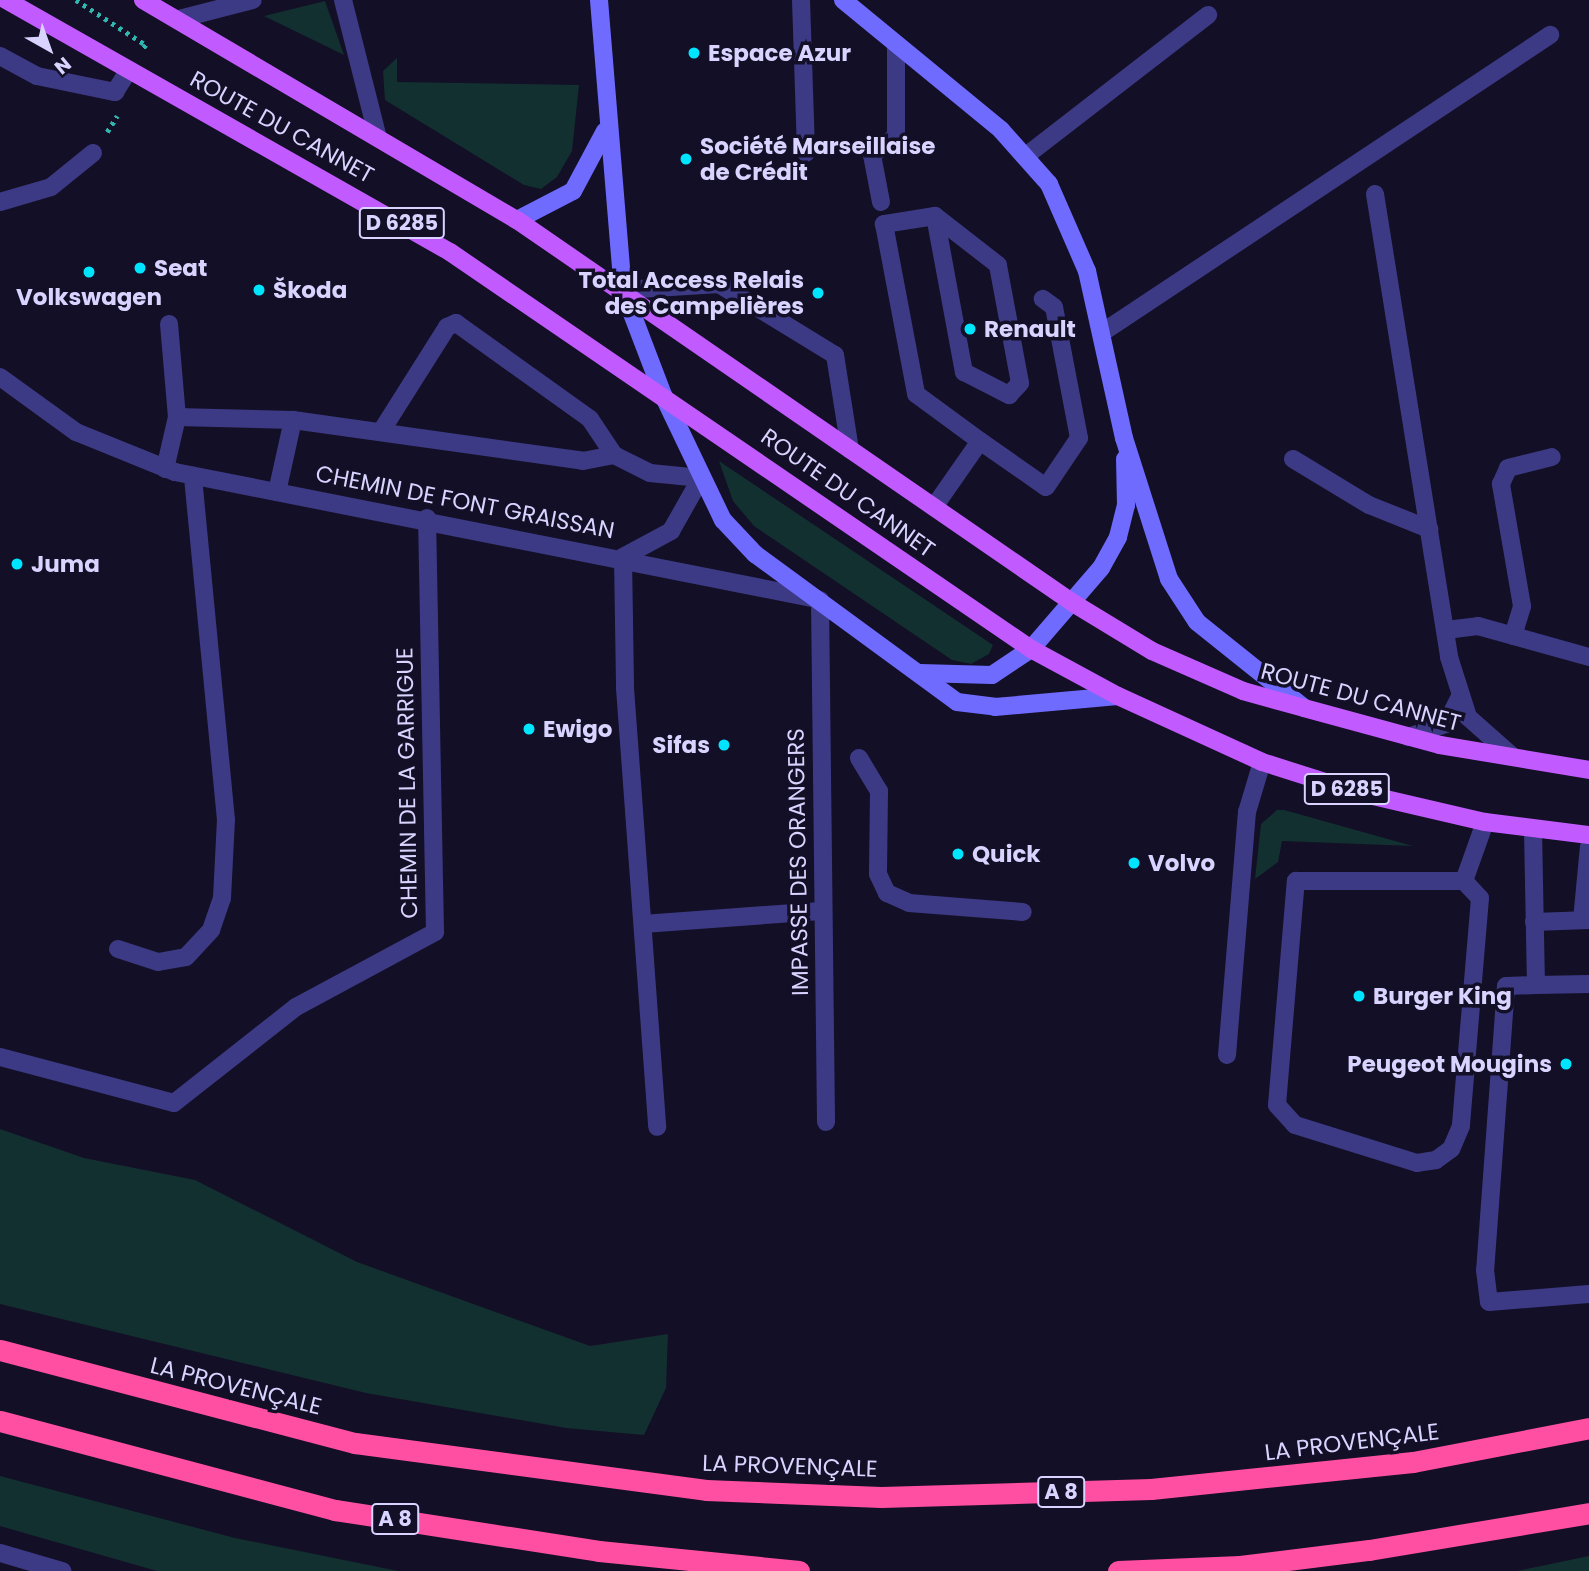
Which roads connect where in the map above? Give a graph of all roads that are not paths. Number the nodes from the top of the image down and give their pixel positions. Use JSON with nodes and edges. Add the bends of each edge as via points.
{"nodes":[{"id":1,"x":6,"y":0,"type":"edge"},
{"id":2,"x":143,"y":0,"type":"edge"},
{"id":3,"x":253,"y":0,"type":"edge"},
{"id":4,"x":343,"y":0,"type":"edge"},
{"id":5,"x":599,"y":0,"type":"edge"},
{"id":6,"x":801,"y":0,"type":"edge"},
{"id":7,"x":843,"y":0,"type":"edge"},
{"id":8,"x":1208,"y":15,"type":"dead end"},
{"id":9,"x":179,"y":19,"type":"junction"},
{"id":10,"x":1550,"y":35,"type":"dead end"},
{"id":11,"x":896,"y":44,"type":"junction"},
{"id":12,"x":0,"y":56,"type":"edge"},
{"id":13,"x":129,"y":70,"type":"junction"},
{"id":14,"x":606,"y":128,"type":"junction"},
{"id":15,"x":377,"y":134,"type":"junction"},
{"id":16,"x":93,"y":153,"type":"dead end"},
{"id":17,"x":806,"y":153,"type":"dead end"},
{"id":18,"x":1027,"y":155,"type":"junction"},
{"id":19,"x":1375,"y":194,"type":"dead end"},
{"id":20,"x":0,"y":202,"type":"edge"},
{"id":21,"x":881,"y":202,"type":"dead end"},
{"id":22,"x":935,"y":216,"type":"junction"},
{"id":23,"x":517,"y":220,"type":"junction"},
{"id":24,"x":623,"y":290,"type":"junction"},
{"id":25,"x":1043,"y":299,"type":"dead end"},
{"id":26,"x":169,"y":324,"type":"dead end"},
{"id":27,"x":1103,"y":331,"type":"junction"},
{"id":28,"x":0,"y":377,"type":"edge"},
{"id":29,"x":663,"y":395,"type":"junction"},
{"id":30,"x":177,"y":417,"type":"junction"},
{"id":31,"x":293,"y":420,"type":"junction"},
{"id":32,"x":382,"y":430,"type":"junction"},
{"id":33,"x":1124,"y":438,"type":"junction"},
{"id":34,"x":980,"y":441,"type":"junction"},
{"id":35,"x":850,"y":450,"type":"junction"},
{"id":36,"x":614,"y":455,"type":"junction"},
{"id":37,"x":1552,"y":457,"type":"dead end"},
{"id":38,"x":1293,"y":459,"type":"dead end"},
{"id":39,"x":164,"y":469,"type":"junction"},
{"id":40,"x":193,"y":476,"type":"junction"},
{"id":41,"x":701,"y":478,"type":"junction"},
{"id":42,"x":277,"y":492,"type":"junction"},
{"id":43,"x":934,"y":507,"type":"junction"},
{"id":44,"x":426,"y":518,"type":"junction"},
{"id":45,"x":1429,"y":529,"type":"junction"},
{"id":46,"x":623,"y":557,"type":"junction"},
{"id":47,"x":820,"y":600,"type":"junction"},
{"id":48,"x":1073,"y":603,"type":"junction"},
{"id":49,"x":1446,"y":630,"type":"junction"},
{"id":50,"x":1513,"y":636,"type":"junction"},
{"id":51,"x":1031,"y":649,"type":"junction"},
{"id":52,"x":1589,"y":657,"type":"edge"},
{"id":53,"x":920,"y":673,"type":"junction"},
{"id":54,"x":1118,"y":696,"type":"junction"},
{"id":55,"x":1459,"y":698,"type":"junction"},
{"id":56,"x":1304,"y":708,"type":"junction"},
{"id":57,"x":1408,"y":737,"type":"junction"},
{"id":58,"x":859,"y":758,"type":"dead end"},
{"id":59,"x":1519,"y":761,"type":"junction"},
{"id":60,"x":1262,"y":762,"type":"junction"},
{"id":61,"x":1589,"y":770,"type":"edge"},
{"id":62,"x":1485,"y":822,"type":"junction"},
{"id":63,"x":1533,"y":830,"type":"junction"},
{"id":64,"x":1589,"y":835,"type":"edge"},
{"id":65,"x":1589,"y":846,"type":"edge"},
{"id":66,"x":1464,"y":881,"type":"junction"},
{"id":67,"x":821,"y":911,"type":"junction"},
{"id":68,"x":1023,"y":912,"type":"dead end"},
{"id":69,"x":1586,"y":920,"type":"edge"},
{"id":70,"x":1534,"y":922,"type":"junction"},
{"id":71,"x":643,"y":924,"type":"junction"},
{"id":72,"x":118,"y":948,"type":"dead end"},
{"id":73,"x":1589,"y":984,"type":"edge"},
{"id":74,"x":1536,"y":985,"type":"junction"},
{"id":75,"x":1227,"y":1055,"type":"dead end"},
{"id":76,"x":0,"y":1057,"type":"edge"},
{"id":77,"x":826,"y":1122,"type":"dead end"},
{"id":78,"x":657,"y":1127,"type":"dead end"},
{"id":79,"x":1589,"y":1294,"type":"edge"},
{"id":80,"x":0,"y":1350,"type":"edge"},
{"id":81,"x":0,"y":1420,"type":"edge"},
{"id":82,"x":1589,"y":1428,"type":"edge"},
{"id":83,"x":1589,"y":1513,"type":"edge"},
{"id":84,"x":0,"y":1553,"type":"edge"},
{"id":85,"x":62,"y":1571,"type":"edge"},
{"id":86,"x":799,"y":1571,"type":"edge"},
{"id":87,"x":1118,"y":1571,"type":"edge"}],
"edges":[{"from":1,"to":13,"type":"main road","number":"D 6285"},
{"from":2,"to":9,"type":"main road","name":"ROUTE DU CANNET","number":"D 6285"},
{"from":3,"to":9,"type":"street"},
{"from":4,"to":15,"type":"street"},
{"from":5,"to":14,"type":"main road"},
{"from":6,"to":17,"type":"street"},
{"from":7,"to":11,"type":"main road"},
{"from":8,"to":18,"type":"street"},
{"from":9,"to":15,"type":"main road","name":"ROUTE DU CANNET","number":"D 6285"},
{"from":10,"to":27,"type":"street"},
{"from":11,"to":18,"type":"main road"},
{"from":11,"to":21,"type":"street","via":[[896,136],[872,155]]},
{"from":12,"to":13,"type":"street","via":[[37,76],[115,92]]},
{"from":13,"to":29,"type":"main road","name":"ROUTE DU CANNET","number":"D 6285","via":[[450,251]]},
{"from":14,"to":23,"type":"main road","via":[[573,191]]},
{"from":14,"to":24,"type":"main road"},
{"from":15,"to":23,"type":"main road","name":"ROUTE DU CANNET","number":"D 6285"},
{"from":16,"to":20,"type":"street","via":[[51,187]]},
{"from":18,"to":27,"type":"main road","via":[[1072,227]]},
{"from":19,"to":45,"type":"street"},
{"from":22,"to":22,"type":"street","via":[[998,265],[1020,383],[1009,394],[964,372]]},
{"from":22,"to":34,"type":"street","via":[[884,224],[916,394]]},
{"from":23,"to":24,"type":"main road","name":"ROUTE DU CANNET","number":"D 6285"},
{"from":24,"to":29,"type":"main road"},
{"from":24,"to":35,"type":"main road","name":"ROUTE DU CANNET","number":"D 6285"},
{"from":24,"to":35,"type":"street","via":[[719,284],[835,355]]},
{"from":25,"to":34,"type":"street","via":[[1054,307],[1079,438],[1046,487]]},
{"from":26,"to":30,"type":"street"},
{"from":27,"to":33,"type":"main road"},
{"from":28,"to":39,"type":"street","name":"CHEMIN DE FONT GRAISSAN","via":[[76,432]]},
{"from":29,"to":41,"type":"main road"},
{"from":29,"to":51,"type":"main road","name":"ROUTE DU CANNET","number":"D 6285"},
{"from":30,"to":31,"type":"street"},
{"from":30,"to":39,"type":"street"},
{"from":31,"to":32,"type":"street"},
{"from":31,"to":42,"type":"street"},
{"from":32,"to":36,"type":"street","via":[[583,461]]},
{"from":32,"to":36,"type":"street","via":[[447,327],[456,323],[590,419]]},
{"from":33,"to":48,"type":"main road","via":[[1126,505],[1118,537]]},
{"from":33,"to":56,"type":"main road","via":[[1182,602],[1205,629]]},
{"from":34,"to":43,"type":"street"},
{"from":35,"to":43,"type":"main road","name":"ROUTE DU CANNET","number":"D 6285"},
{"from":36,"to":41,"type":"street","via":[[650,473]]},
{"from":37,"to":50,"type":"street","via":[[1508,468],[1500,484],[1522,606]]},
{"from":38,"to":45,"type":"street","via":[[1369,505]]},
{"from":39,"to":40,"type":"street","name":"CHEMIN DE FONT GRAISSAN"},
{"from":40,"to":42,"type":"street","name":"CHEMIN DE FONT GRAISSAN"},
{"from":40,"to":72,"type":"street","via":[[226,820],[222,898],[211,930],[186,957],[158,962]]},
{"from":41,"to":46,"type":"street","via":[[671,531]]},
{"from":41,"to":47,"type":"main road","via":[[738,538]]},
{"from":42,"to":44,"type":"street","name":"CHEMIN DE FONT GRAISSAN"},
{"from":43,"to":48,"type":"main road","name":"ROUTE DU CANNET","number":"D 6285"},
{"from":44,"to":46,"type":"street","name":"CHEMIN DE FONT GRAISSAN"},
{"from":44,"to":76,"type":"street","name":"CHEMIN DE LA GARRIGUE","via":[[435,932],[296,1007],[174,1104]]},
{"from":45,"to":49,"type":"street"},
{"from":46,"to":47,"type":"street"},
{"from":46,"to":71,"type":"street","name":"CHEMIN DE FONT GRAISSAN"},
{"from":47,"to":53,"type":"main road"},
{"from":47,"to":67,"type":"street","name":"IMPASSE DES ORANGERS"},
{"from":48,"to":51,"type":"main road"},
{"from":48,"to":56,"type":"main road","name":"ROUTE DU CANNET","number":"D 6285","via":[[1195,671]]},
{"from":49,"to":50,"type":"street","via":[[1478,626]]},
{"from":49,"to":55,"type":"street"},
{"from":50,"to":52,"type":"street"},
{"from":51,"to":53,"type":"main road","via":[[992,675]]},
{"from":51,"to":54,"type":"main road","name":"ROUTE DU CANNET","number":"D 6285"},
{"from":53,"to":54,"type":"main road","via":[[943,694],[972,706]]},
{"from":54,"to":60,"type":"main road","name":"ROUTE DU CANNET","number":"D 6285"},
{"from":55,"to":57,"type":"street","via":[[1446,724]]},
{"from":55,"to":59,"type":"street","via":[[1480,733]]},
{"from":56,"to":57,"type":"main road","name":"ROUTE DU CANNET","number":"D 6285"},
{"from":57,"to":59,"type":"main road","name":"ROUTE DU CANNET","number":"D 6285"},
{"from":58,"to":68,"type":"street","via":[[879,791],[878,874],[887,893],[909,903]]},
{"from":59,"to":61,"type":"main road","name":"ROUTE DU CANNET","number":"D 6285"},
{"from":60,"to":62,"type":"main road","name":"ROUTE DU CANNET","number":"D 6285"},
{"from":60,"to":75,"type":"street","via":[[1247,812]]},
{"from":62,"to":63,"type":"main road","name":"ROUTE DU CANNET","number":"D 6285"},
{"from":62,"to":66,"type":"street"},
{"from":63,"to":64,"type":"main road","name":"ROUTE DU CANNET","number":"D 6285"},
{"from":63,"to":70,"type":"street"},
{"from":65,"to":69,"type":"street"},
{"from":66,"to":66,"type":"street","via":[[1296,881],[1275,1094],[1295,1125],[1417,1163],[1436,1160],[1451,1149],[1461,1126],[1480,898]]},
{"from":67,"to":71,"type":"street"},
{"from":67,"to":77,"type":"street","name":"IMPASSE DES ORANGERS"},
{"from":69,"to":70,"type":"street"},
{"from":70,"to":74,"type":"street"},
{"from":71,"to":78,"type":"street","name":"CHEMIN DE FONT GRAISSAN"},
{"from":73,"to":74,"type":"street"},
{"from":74,"to":79,"type":"street","via":[[1506,986],[1485,1270],[1489,1302]]},
{"from":80,"to":82,"type":"highway","name":"LA PROVENÇALE","number":"A 8","via":[[355,1443],[706,1490],[881,1497],[1151,1489],[1413,1462]]},
{"from":81,"to":86,"type":"highway","number":"A 8","via":[[335,1510],[599,1551]]},
{"from":83,"to":87,"type":"highway","via":[[1241,1566]]},
{"from":84,"to":85,"type":"street"}]}
